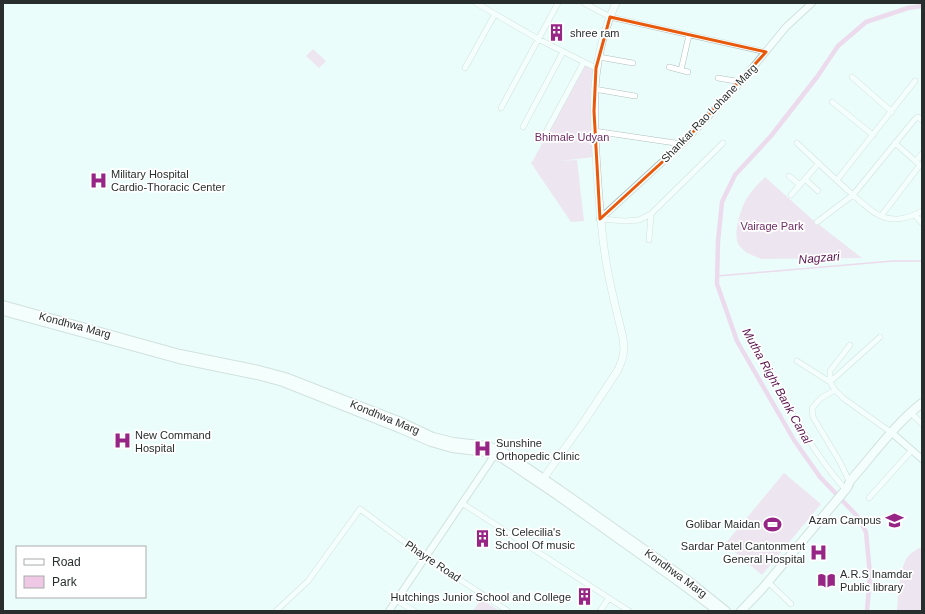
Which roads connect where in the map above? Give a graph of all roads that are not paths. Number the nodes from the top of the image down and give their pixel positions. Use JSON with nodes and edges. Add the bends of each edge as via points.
{"nodes":[{"id":1,"x":476,"y":3,"type":"edge"},
{"id":2,"x":558,"y":3,"type":"edge"},
{"id":3,"x":584,"y":3,"type":"edge"},
{"id":4,"x":616,"y":3,"type":"edge"},
{"id":5,"x":812,"y":3,"type":"edge"},
{"id":6,"x":495,"y":14,"type":"junction"},
{"id":7,"x":610,"y":17,"type":"junction"},
{"id":8,"x":689,"y":35,"type":"junction"},
{"id":9,"x":538,"y":39,"type":"junction"},
{"id":10,"x":563,"y":52,"type":"junction"},
{"id":11,"x":766,"y":52,"type":"junction"},
{"id":12,"x":599,"y":56,"type":"junction"},
{"id":13,"x":584,"y":62,"type":"junction"},
{"id":14,"x":633,"y":63,"type":"dead end"},
{"id":15,"x":669,"y":67,"type":"dead end"},
{"id":16,"x":465,"y":68,"type":"dead end"},
{"id":17,"x":596,"y":68,"type":"junction"},
{"id":18,"x":681,"y":70,"type":"junction"},
{"id":19,"x":688,"y":72,"type":"dead end"},
{"id":20,"x":852,"y":77,"type":"dead end"},
{"id":21,"x":718,"y":78,"type":"dead end"},
{"id":22,"x":916,"y":81,"type":"dead end"},
{"id":23,"x":741,"y":82,"type":"junction"},
{"id":24,"x":594,"y":89,"type":"junction"},
{"id":25,"x":635,"y":96,"type":"dead end"},
{"id":26,"x":832,"y":102,"type":"dead end"},
{"id":27,"x":501,"y":108,"type":"dead end"},
{"id":28,"x":892,"y":112,"type":"junction"},
{"id":29,"x":922,"y":120,"type":"edge"},
{"id":30,"x":523,"y":127,"type":"dead end"},
{"id":31,"x":594,"y":131,"type":"junction"},
{"id":32,"x":545,"y":134,"type":"dead end"},
{"id":33,"x":873,"y":135,"type":"junction"},
{"id":34,"x":723,"y":143,"type":"dead end"},
{"id":35,"x":798,"y":143,"type":"dead end"},
{"id":36,"x":895,"y":143,"type":"junction"},
{"id":37,"x":682,"y":144,"type":"junction"},
{"id":38,"x":922,"y":154,"type":"edge"},
{"id":39,"x":916,"y":161,"type":"junction"},
{"id":40,"x":819,"y":163,"type":"junction"},
{"id":41,"x":921,"y":166,"type":"edge"},
{"id":42,"x":789,"y":176,"type":"dead end"},
{"id":43,"x":805,"y":179,"type":"junction"},
{"id":44,"x":837,"y":180,"type":"junction"},
{"id":45,"x":800,"y":185,"type":"junction"},
{"id":46,"x":818,"y":191,"type":"dead end"},
{"id":47,"x":791,"y":195,"type":"dead end"},
{"id":48,"x":853,"y":196,"type":"junction"},
{"id":49,"x":922,"y":211,"type":"edge"},
{"id":50,"x":651,"y":214,"type":"junction"},
{"id":51,"x":915,"y":215,"type":"junction"},
{"id":52,"x":881,"y":216,"type":"junction"},
{"id":53,"x":600,"y":219,"type":"junction"},
{"id":54,"x":817,"y":222,"type":"dead end"},
{"id":55,"x":922,"y":223,"type":"edge"},
{"id":56,"x":649,"y":240,"type":"dead end"},
{"id":57,"x":3,"y":305,"type":"edge"},
{"id":58,"x":3,"y":311,"type":"edge"},
{"id":59,"x":89,"y":331,"type":"junction"},
{"id":60,"x":880,"y":337,"type":"dead end"},
{"id":61,"x":850,"y":346,"type":"dead end"},
{"id":62,"x":797,"y":361,"type":"dead end"},
{"id":63,"x":830,"y":382,"type":"junction"},
{"id":64,"x":835,"y":390,"type":"junction"},
{"id":65,"x":782,"y":395,"type":"dead end"},
{"id":66,"x":922,"y":403,"type":"edge"},
{"id":67,"x":922,"y":409,"type":"edge"},
{"id":68,"x":913,"y":414,"type":"junction"},
{"id":69,"x":922,"y":424,"type":"edge"},
{"id":70,"x":894,"y":434,"type":"junction"},
{"id":71,"x":912,"y":450,"type":"junction"},
{"id":72,"x":496,"y":452,"type":"junction"},
{"id":73,"x":922,"y":459,"type":"edge"},
{"id":74,"x":542,"y":481,"type":"junction"},
{"id":75,"x":848,"y":487,"type":"junction"},
{"id":76,"x":869,"y":498,"type":"dead end"},
{"id":77,"x":462,"y":503,"type":"junction"},
{"id":78,"x":425,"y":557,"type":"junction"},
{"id":79,"x":768,"y":582,"type":"junction"},
{"id":80,"x":692,"y":588,"type":"junction"},
{"id":81,"x":609,"y":598,"type":"junction"},
{"id":82,"x":396,"y":600,"type":"junction"},
{"id":83,"x":791,"y":604,"type":"dead end"},
{"id":84,"x":744,"y":609,"type":"edge"},
{"id":85,"x":276,"y":611,"type":"edge"},
{"id":86,"x":389,"y":611,"type":"edge"},
{"id":87,"x":414,"y":611,"type":"edge"},
{"id":88,"x":508,"y":611,"type":"edge"},
{"id":89,"x":600,"y":611,"type":"edge"},
{"id":90,"x":629,"y":611,"type":"edge"},
{"id":91,"x":718,"y":611,"type":"edge"},
{"id":92,"x":726,"y":611,"type":"edge"}],
"edges":[{"from":1,"to":6,"type":"street"},
{"from":2,"to":9,"type":"street"},
{"from":3,"to":7,"type":"street"},
{"from":4,"to":7,"type":"main road"},
{"from":5,"to":11,"type":"street","name":"Shankar Rao Lohane Marg","via":[[786,27]]},
{"from":6,"to":9,"type":"street"},
{"from":6,"to":16,"type":"street"},
{"from":7,"to":8,"type":"street"},
{"from":7,"to":12,"type":"main road"},
{"from":8,"to":11,"type":"street"},
{"from":8,"to":18,"type":"street"},
{"from":9,"to":10,"type":"street"},
{"from":9,"to":27,"type":"street"},
{"from":10,"to":13,"type":"street"},
{"from":10,"to":30,"type":"street"},
{"from":11,"to":23,"type":"street","name":"Shankar Rao Lohane Marg"},
{"from":12,"to":14,"type":"street"},
{"from":12,"to":17,"type":"main road"},
{"from":13,"to":17,"type":"street"},
{"from":13,"to":32,"type":"street"},
{"from":15,"to":18,"type":"street"},
{"from":17,"to":24,"type":"main road"},
{"from":18,"to":19,"type":"street"},
{"from":20,"to":28,"type":"street"},
{"from":21,"to":23,"type":"street"},
{"from":22,"to":28,"type":"street"},
{"from":23,"to":37,"type":"street","name":"Shankar Rao Lohane Marg"},
{"from":24,"to":25,"type":"street"},
{"from":24,"to":31,"type":"main road"},
{"from":26,"to":33,"type":"street"},
{"from":28,"to":33,"type":"street"},
{"from":29,"to":36,"type":"street","via":[[918,117],[915,119]]},
{"from":31,"to":37,"type":"street"},
{"from":31,"to":53,"type":"main road"},
{"from":33,"to":44,"type":"street"},
{"from":34,"to":50,"type":"street"},
{"from":35,"to":40,"type":"street"},
{"from":36,"to":39,"type":"street"},
{"from":36,"to":48,"type":"street"},
{"from":37,"to":53,"type":"street","name":"Shankar Rao Lohane Marg"},
{"from":38,"to":39,"type":"street"},
{"from":39,"to":41,"type":"street"},
{"from":40,"to":43,"type":"street"},
{"from":40,"to":44,"type":"street"},
{"from":41,"to":52,"type":"street"},
{"from":42,"to":45,"type":"street"},
{"from":43,"to":45,"type":"street"},
{"from":43,"to":46,"type":"street"},
{"from":44,"to":48,"type":"street"},
{"from":45,"to":47,"type":"street"},
{"from":48,"to":52,"type":"street"},
{"from":48,"to":54,"type":"street"},
{"from":49,"to":51,"type":"street"},
{"from":50,"to":53,"type":"street","via":[[639,220]]},
{"from":50,"to":56,"type":"street"},
{"from":51,"to":52,"type":"street","via":[[900,219]]},
{"from":51,"to":55,"type":"street"},
{"from":53,"to":74,"type":"main road","via":[[606,261],[623,338],[622,360],[585,420]]},
{"from":57,"to":59,"type":"main road","name":"Kondhwa Marg"},
{"from":58,"to":59,"type":"main road","name":"Kondhwa Marg"},
{"from":59,"to":72,"type":"main road","name":"Kondhwa Marg","via":[[179,359],[283,382],[431,442],[452,448]]},
{"from":60,"to":63,"type":"street"},
{"from":61,"to":63,"type":"street","via":[[830,371]]},
{"from":62,"to":63,"type":"street"},
{"from":63,"to":64,"type":"street"},
{"from":64,"to":70,"type":"street"},
{"from":64,"to":75,"type":"street","via":[[821,398],[812,408],[814,417],[840,462]]},
{"from":65,"to":75,"type":"street","via":[[829,471]]},
{"from":66,"to":68,"type":"main road"},
{"from":67,"to":68,"type":"main road"},
{"from":68,"to":69,"type":"street"},
{"from":68,"to":70,"type":"main road"},
{"from":70,"to":71,"type":"street"},
{"from":70,"to":75,"type":"main road","via":[[854,484]]},
{"from":71,"to":73,"type":"street"},
{"from":71,"to":76,"type":"street"},
{"from":72,"to":74,"type":"main road","name":"Kondhwa Marg"},
{"from":72,"to":77,"type":"street"},
{"from":74,"to":80,"type":"main road","name":"Kondhwa Marg"},
{"from":75,"to":79,"type":"main road"},
{"from":77,"to":78,"type":"street"},
{"from":77,"to":81,"type":"street"},
{"from":78,"to":82,"type":"street"},
{"from":78,"to":85,"type":"street","name":"Phayre Road","via":[[360,509],[308,581]]},
{"from":78,"to":88,"type":"street","name":"Phayre Road"},
{"from":79,"to":83,"type":"street"},
{"from":79,"to":84,"type":"main road"},
{"from":80,"to":91,"type":"main road","name":"Kondhwa Marg"},
{"from":80,"to":92,"type":"main road","name":"Kondhwa Marg"},
{"from":81,"to":89,"type":"street"},
{"from":81,"to":90,"type":"street"},
{"from":82,"to":86,"type":"street"},
{"from":82,"to":87,"type":"street"}]}
